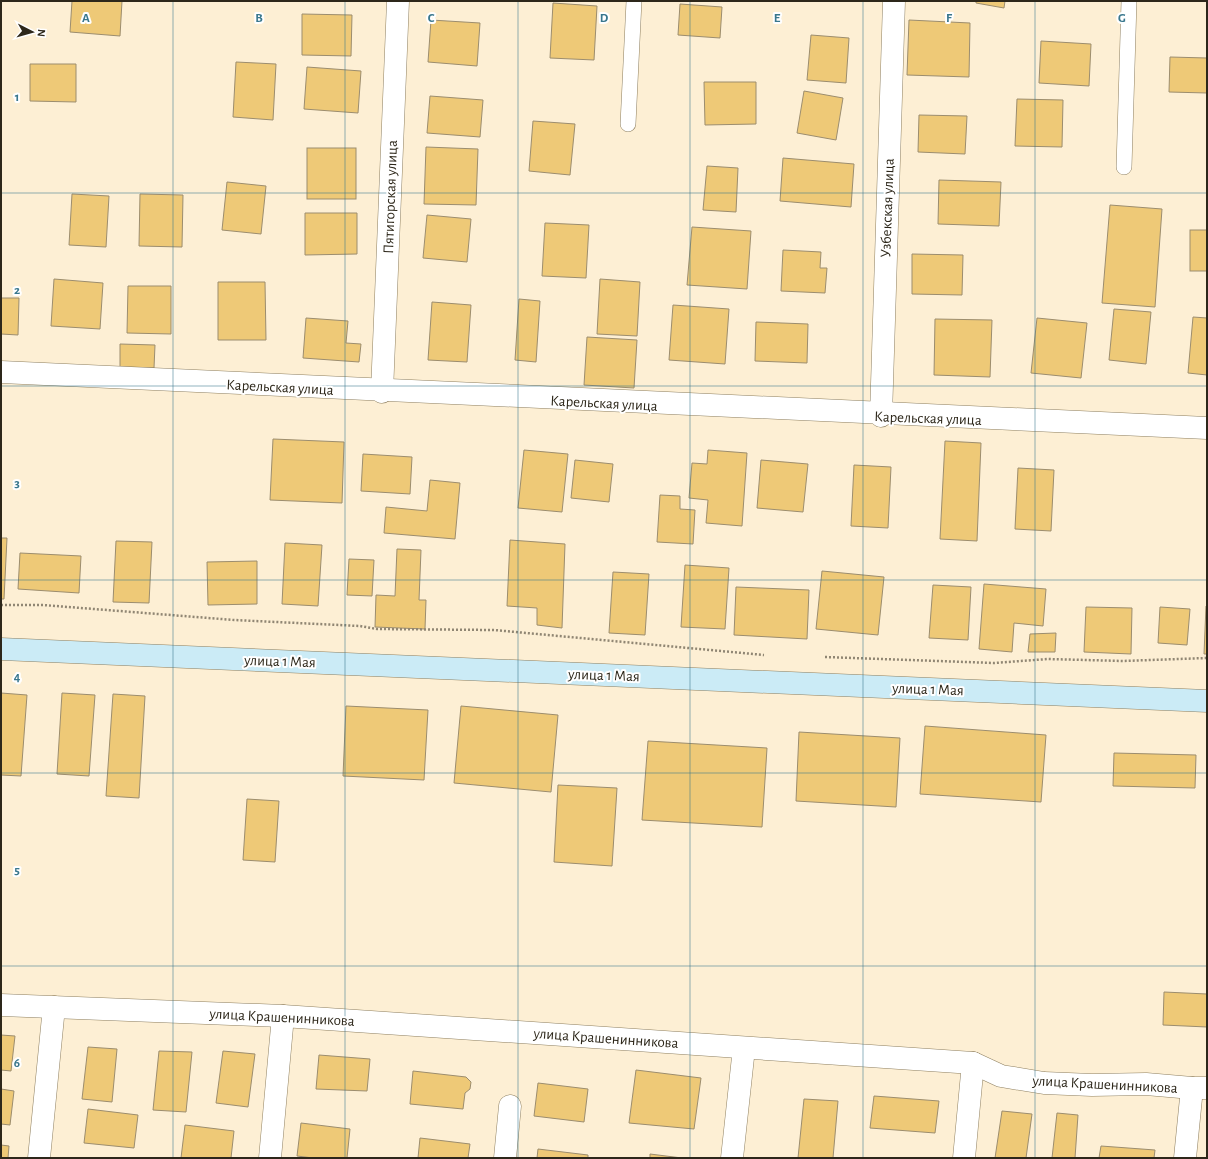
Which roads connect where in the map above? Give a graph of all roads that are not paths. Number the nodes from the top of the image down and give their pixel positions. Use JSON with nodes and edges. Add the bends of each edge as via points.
{"nodes":[{"id":1,"x":398,"y":1,"type":"edge"},
{"id":2,"x":634,"y":1,"type":"edge"},
{"id":3,"x":894,"y":1,"type":"edge"},
{"id":4,"x":1129,"y":1,"type":"edge"},
{"id":5,"x":628,"y":124,"type":"dead end"},
{"id":6,"x":1124,"y":167,"type":"dead end"},
{"id":7,"x":1,"y":372,"type":"edge"},
{"id":8,"x":382,"y":392,"type":"junction"},
{"id":9,"x":881,"y":416,"type":"junction"},
{"id":10,"x":1207,"y":428,"type":"edge"},
{"id":11,"x":1,"y":649,"type":"edge"},
{"id":12,"x":1207,"y":701,"type":"edge"},
{"id":13,"x":1,"y":1005,"type":"edge"},
{"id":14,"x":54,"y":1007,"type":"junction"},
{"id":15,"x":283,"y":1016,"type":"junction"},
{"id":16,"x":744,"y":1048,"type":"junction"},
{"id":17,"x":973,"y":1063,"type":"junction"},
{"id":18,"x":1200,"y":1088,"type":"edge"},
{"id":19,"x":510,"y":1106,"type":"dead end"},
{"id":20,"x":39,"y":1158,"type":"edge"},
{"id":21,"x":270,"y":1158,"type":"edge"},
{"id":22,"x":505,"y":1158,"type":"edge"},
{"id":23,"x":732,"y":1158,"type":"edge"},
{"id":24,"x":964,"y":1158,"type":"edge"},
{"id":25,"x":1185,"y":1158,"type":"edge"}],
"edges":[{"from":1,"to":8,"type":"street","name":"Пятигорская улица"},
{"from":2,"to":5,"type":"lane"},
{"from":3,"to":9,"type":"street","name":"Узбекская улица"},
{"from":4,"to":6,"type":"lane"},
{"from":7,"to":8,"type":"street","name":"Карельская улица"},
{"from":8,"to":9,"type":"street","name":"Карельская улица"},
{"from":9,"to":10,"type":"street","name":"Карельская улица"},
{"from":11,"to":12,"type":"street","name":"улица 1 Мая"},
{"from":13,"to":14,"type":"street","name":"улица Крашенинникова"},
{"from":14,"to":15,"type":"street","name":"улица Крашенинникова"},
{"from":14,"to":20,"type":"street"},
{"from":15,"to":16,"type":"street","name":"улица Крашенинникова"},
{"from":15,"to":21,"type":"street"},
{"from":16,"to":17,"type":"street","name":"улица Крашенинникова"},
{"from":16,"to":23,"type":"street"},
{"from":17,"to":18,"type":"street","name":"улица Крашенинникова","via":[[1001,1076],[1044,1083],[1146,1084]]},
{"from":17,"to":24,"type":"street"},
{"from":18,"to":25,"type":"street"},
{"from":19,"to":22,"type":"street"}]}
